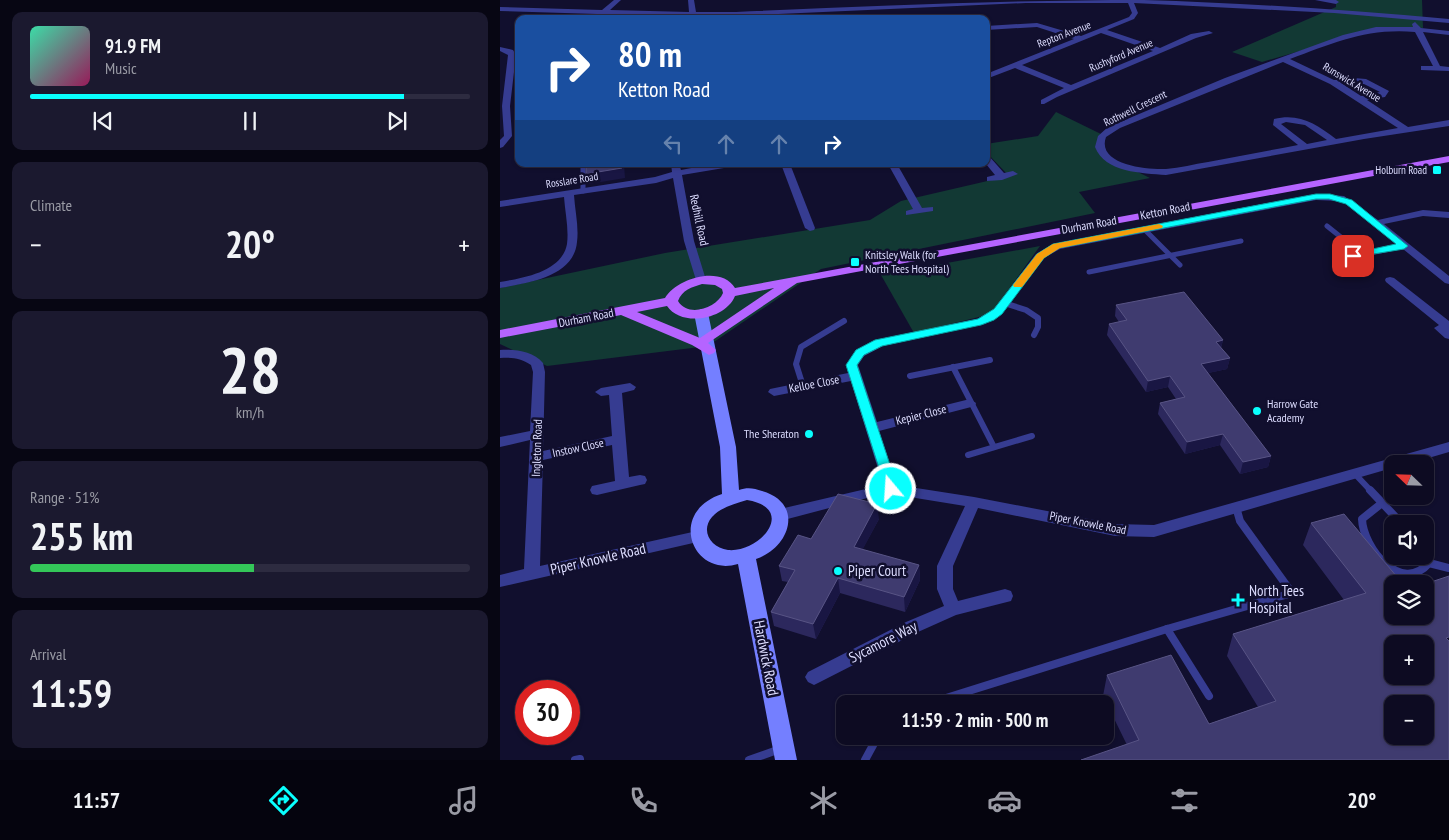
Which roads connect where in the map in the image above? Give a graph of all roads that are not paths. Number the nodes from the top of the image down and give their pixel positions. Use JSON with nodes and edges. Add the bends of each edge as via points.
{"nodes":[{"id":1,"x":618,"y":0,"type":"edge"},
{"id":2,"x":691,"y":0,"type":"edge"},
{"id":3,"x":874,"y":0,"type":"edge"},
{"id":4,"x":1045,"y":0,"type":"edge"},
{"id":5,"x":1318,"y":0,"type":"edge"},
{"id":6,"x":1130,"y":1,"type":"edge"},
{"id":7,"x":1328,"y":1,"type":"edge"},
{"id":8,"x":1336,"y":2,"type":"dead end"},
{"id":9,"x":1226,"y":3,"type":"edge"},
{"id":10,"x":557,"y":5,"type":"dead end"},
{"id":11,"x":500,"y":9,"type":"edge"},
{"id":12,"x":880,"y":9,"type":"junction"},
{"id":13,"x":551,"y":11,"type":"junction"},
{"id":14,"x":604,"y":12,"type":"junction"},
{"id":15,"x":630,"y":13,"type":"junction"},
{"id":16,"x":693,"y":14,"type":"junction"},
{"id":17,"x":628,"y":15,"type":"edge"},
{"id":18,"x":649,"y":15,"type":"edge"},
{"id":19,"x":676,"y":15,"type":"edge"},
{"id":20,"x":748,"y":15,"type":"edge"},
{"id":21,"x":814,"y":15,"type":"edge"},
{"id":22,"x":1413,"y":17,"type":"junction"},
{"id":23,"x":1449,"y":21,"type":"edge"},
{"id":24,"x":990,"y":28,"type":"edge"},
{"id":25,"x":1418,"y":30,"type":"junction"},
{"id":26,"x":1102,"y":31,"type":"junction"},
{"id":27,"x":1449,"y":32,"type":"edge"},
{"id":28,"x":1209,"y":33,"type":"dead end"},
{"id":29,"x":1082,"y":39,"type":"junction"},
{"id":30,"x":500,"y":49,"type":"edge"},
{"id":31,"x":1159,"y":50,"type":"junction"},
{"id":32,"x":1283,"y":59,"type":"junction"},
{"id":33,"x":1015,"y":65,"type":"junction"},
{"id":34,"x":1424,"y":68,"type":"dead end"},
{"id":35,"x":1438,"y":69,"type":"junction"},
{"id":36,"x":1449,"y":69,"type":"edge"},
{"id":37,"x":990,"y":74,"type":"edge"},
{"id":38,"x":511,"y":75,"type":"junction"},
{"id":39,"x":500,"y":76,"type":"edge"},
{"id":40,"x":1333,"y":82,"type":"junction"},
{"id":41,"x":1072,"y":88,"type":"junction"},
{"id":42,"x":1360,"y":99,"type":"junction"},
{"id":43,"x":1044,"y":102,"type":"dead end"},
{"id":44,"x":503,"y":106,"type":"edge"},
{"id":45,"x":1449,"y":123,"type":"edge"},
{"id":46,"x":1407,"y":130,"type":"junction"},
{"id":47,"x":1335,"y":142,"type":"junction"},
{"id":48,"x":500,"y":145,"type":"edge"},
{"id":49,"x":1306,"y":147,"type":"junction"},
{"id":50,"x":1449,"y":159,"type":"edge"},
{"id":51,"x":990,"y":163,"type":"edge"},
{"id":52,"x":583,"y":167,"type":"edge"},
{"id":53,"x":708,"y":167,"type":"edge"},
{"id":54,"x":787,"y":167,"type":"edge"},
{"id":55,"x":894,"y":167,"type":"edge"},
{"id":56,"x":676,"y":169,"type":"edge"},
{"id":57,"x":1013,"y":174,"type":"dead end"},
{"id":58,"x":1002,"y":177,"type":"junction"},
{"id":59,"x":990,"y":179,"type":"dead end"},
{"id":60,"x":583,"y":191,"type":"junction"},
{"id":61,"x":569,"y":194,"type":"junction"},
{"id":62,"x":500,"y":204,"type":"edge"},
{"id":63,"x":930,"y":209,"type":"dead end"},
{"id":64,"x":1449,"y":215,"type":"edge"},
{"id":65,"x":1376,"y":223,"type":"junction"},
{"id":66,"x":1326,"y":226,"type":"dead end"},
{"id":67,"x":810,"y":228,"type":"dead end"},
{"id":68,"x":1144,"y":229,"type":"junction"},
{"id":69,"x":1241,"y":241,"type":"dead end"},
{"id":70,"x":1404,"y":246,"type":"junction"},
{"id":71,"x":1172,"y":255,"type":"junction"},
{"id":72,"x":1357,"y":255,"type":"joint"},
{"id":73,"x":1180,"y":266,"type":"dead end"},
{"id":74,"x":1089,"y":272,"type":"dead end"},
{"id":75,"x":796,"y":279,"type":"junction"},
{"id":76,"x":701,"y":280,"type":"junction"},
{"id":77,"x":1390,"y":280,"type":"dead end"},
{"id":78,"x":1449,"y":281,"type":"edge"},
{"id":79,"x":500,"y":284,"type":"edge"},
{"id":80,"x":730,"y":293,"type":"junction"},
{"id":81,"x":671,"y":300,"type":"junction"},
{"id":82,"x":1004,"y":303,"type":"junction"},
{"id":83,"x":624,"y":310,"type":"junction"},
{"id":84,"x":701,"y":313,"type":"junction"},
{"id":85,"x":844,"y":321,"type":"dead end"},
{"id":86,"x":1449,"y":329,"type":"edge"},
{"id":87,"x":500,"y":334,"type":"edge"},
{"id":88,"x":1034,"y":335,"type":"dead end"},
{"id":89,"x":708,"y":344,"type":"junction"},
{"id":90,"x":500,"y":354,"type":"edge"},
{"id":91,"x":990,"y":360,"type":"dead end"},
{"id":92,"x":953,"y":367,"type":"junction"},
{"id":93,"x":854,"y":376,"type":"junction"},
{"id":94,"x":910,"y":376,"type":"dead end"},
{"id":95,"x":802,"y":386,"type":"junction"},
{"id":96,"x":630,"y":387,"type":"dead end"},
{"id":97,"x":615,"y":389,"type":"junction"},
{"id":98,"x":601,"y":392,"type":"dead end"},
{"id":99,"x":774,"y":392,"type":"dead end"},
{"id":100,"x":970,"y":402,"type":"junction"},
{"id":101,"x":871,"y":428,"type":"junction"},
{"id":102,"x":538,"y":434,"type":"junction"},
{"id":103,"x":1032,"y":436,"type":"dead end"},
{"id":104,"x":619,"y":440,"type":"junction"},
{"id":105,"x":500,"y":442,"type":"edge"},
{"id":106,"x":994,"y":447,"type":"junction"},
{"id":107,"x":1449,"y":447,"type":"edge"},
{"id":108,"x":968,"y":455,"type":"dead end"},
{"id":109,"x":536,"y":457,"type":"junction"},
{"id":110,"x":1355,"y":474,"type":"junction"},
{"id":111,"x":640,"y":480,"type":"dead end"},
{"id":112,"x":622,"y":484,"type":"junction"},
{"id":113,"x":891,"y":489,"type":"junction"},
{"id":114,"x":597,"y":490,"type":"dead end"},
{"id":115,"x":731,"y":496,"type":"junction"},
{"id":116,"x":974,"y":502,"type":"junction"},
{"id":117,"x":1382,"y":503,"type":"junction"},
{"id":118,"x":1236,"y":507,"type":"junction"},
{"id":119,"x":780,"y":514,"type":"junction"},
{"id":120,"x":1393,"y":515,"type":"edge"},
{"id":121,"x":697,"y":537,"type":"junction"},
{"id":122,"x":746,"y":556,"type":"junction"},
{"id":123,"x":1384,"y":561,"type":"edge"},
{"id":124,"x":1434,"y":564,"type":"edge"},
{"id":125,"x":1387,"y":565,"type":"edge"},
{"id":126,"x":1428,"y":565,"type":"edge"},
{"id":127,"x":1449,"y":568,"type":"edge"},
{"id":128,"x":532,"y":573,"type":"junction"},
{"id":129,"x":500,"y":581,"type":"edge"},
{"id":130,"x":1005,"y":596,"type":"dead end"},
{"id":131,"x":953,"y":609,"type":"junction"},
{"id":132,"x":1167,"y":629,"type":"junction"},
{"id":133,"x":814,"y":677,"type":"dead end"},
{"id":134,"x":956,"y":695,"type":"edge"},
{"id":135,"x":1209,"y":696,"type":"dead end"},
{"id":136,"x":872,"y":745,"type":"edge"},
{"id":137,"x":785,"y":754,"type":"edge"},
{"id":138,"x":749,"y":760,"type":"edge"},
{"id":139,"x":865,"y":760,"type":"edge"}],
"edges":[{"from":1,"to":14,"type":"street"},
{"from":2,"to":16,"type":"street"},
{"from":3,"to":12,"type":"street"},
{"from":4,"to":6,"type":"street"},
{"from":4,"to":12,"type":"street"},
{"from":5,"to":7,"type":"street"},
{"from":6,"to":9,"type":"street"},
{"from":6,"to":26,"type":"street","name":"Repton Avenue","via":[[1135,13],[1132,18]]},
{"from":7,"to":8,"type":"street"},
{"from":9,"to":22,"type":"street"},
{"from":10,"to":13,"type":"street"},
{"from":11,"to":13,"type":"street"},
{"from":12,"to":21,"type":"street"},
{"from":13,"to":14,"type":"street"},
{"from":14,"to":15,"type":"street"},
{"from":15,"to":17,"type":"street"},
{"from":15,"to":18,"type":"street"},
{"from":16,"to":19,"type":"street"},
{"from":16,"to":20,"type":"street"},
{"from":22,"to":23,"type":"street"},
{"from":22,"to":25,"type":"street"},
{"from":24,"to":29,"type":"street","via":[[1037,25]]},
{"from":25,"to":27,"type":"street","name":"Rothwell Crescent"},
{"from":25,"to":32,"type":"street","name":"Rothwell Crescent","via":[[1365,31]]},
{"from":25,"to":35,"type":"street"},
{"from":26,"to":29,"type":"street","name":"Repton Avenue"},
{"from":26,"to":31,"type":"street"},
{"from":28,"to":31,"type":"street","name":"Rushyford Avenue"},
{"from":29,"to":33,"type":"street","name":"Repton Avenue"},
{"from":30,"to":38,"type":"street","via":[[512,55]]},
{"from":31,"to":41,"type":"street","name":"Rushyford Avenue"},
{"from":32,"to":40,"type":"street","name":"Runswick Avenue"},
{"from":32,"to":49,"type":"street","name":"Rothwell Crescent","via":[[1195,92],[1115,128],[1102,137],[1100,152],[1123,166],[1166,172]]},
{"from":33,"to":37,"type":"street","name":"Repton Avenue"},
{"from":33,"to":41,"type":"street"},
{"from":34,"to":35,"type":"street"},
{"from":35,"to":36,"type":"street"},
{"from":38,"to":39,"type":"street"},
{"from":38,"to":44,"type":"street"},
{"from":40,"to":42,"type":"street","name":"Runswick Avenue"},
{"from":40,"to":42,"type":"street","via":[[1359,79],[1385,91],[1382,95]]},
{"from":41,"to":43,"type":"street","name":"Rushyford Avenue"},
{"from":42,"to":46,"type":"street","name":"Runswick Avenue"},
{"from":44,"to":48,"type":"street","via":[[508,136]]},
{"from":45,"to":46,"type":"street","name":"Rothwell Crescent"},
{"from":46,"to":47,"type":"street","name":"Rothwell Crescent"},
{"from":47,"to":49,"type":"street","name":"Rothwell Crescent"},
{"from":47,"to":49,"type":"street","via":[[1301,119],[1289,117],[1277,121],[1277,125]]},
{"from":50,"to":75,"type":"main road","name":"Durham Road"},
{"from":51,"to":58,"type":"street"},
{"from":52,"to":60,"type":"lane"},
{"from":53,"to":56,"type":"street","name":"Rosslare Road"},
{"from":54,"to":67,"type":"street"},
{"from":55,"to":63,"type":"street","via":[[914,212]]},
{"from":56,"to":60,"type":"street","name":"Rosslare Road","via":[[656,180]]},
{"from":56,"to":76,"type":"street","name":"Redhill Road"},
{"from":57,"to":58,"type":"street"},
{"from":58,"to":59,"type":"street"},
{"from":60,"to":61,"type":"street","name":"Rosslare Road"},
{"from":61,"to":62,"type":"street","name":"Rosslare Road"},
{"from":61,"to":79,"type":"street","via":[[572,244],[569,254],[544,274]]},
{"from":64,"to":65,"type":"street","via":[[1423,213]]},
{"from":65,"to":68,"type":"street","name":"Ketton Road","via":[[1341,198],[1316,197]]},
{"from":65,"to":70,"type":"street","name":"Ketton Road"},
{"from":66,"to":72,"type":"lane"},
{"from":68,"to":71,"type":"lane"},
{"from":68,"to":82,"type":"street","name":"Ketton Road","via":[[1048,250]]},
{"from":69,"to":71,"type":"lane"},
{"from":70,"to":72,"type":"street"},
{"from":70,"to":78,"type":"street","name":"Ketton Road"},
{"from":71,"to":73,"type":"lane"},
{"from":71,"to":74,"type":"lane"},
{"from":75,"to":80,"type":"main road","name":"Durham Road"},
{"from":75,"to":89,"type":"main road"},
{"from":76,"to":80,"type":"main road","via":[[724,283]]},
{"from":76,"to":81,"type":"main road","via":[[678,289]]},
{"from":77,"to":86,"type":"street"},
{"from":80,"to":84,"type":"main road","via":[[720,307]]},
{"from":81,"to":83,"type":"main road","name":"Durham Road"},
{"from":81,"to":84,"type":"main road","via":[[683,313]]},
{"from":82,"to":88,"type":"lane","via":[[1038,318]]},
{"from":82,"to":93,"type":"street","name":"Ketton Road","via":[[991,318],[981,322],[879,343],[860,353],[852,365]]},
{"from":83,"to":87,"type":"main road","name":"Durham Road"},
{"from":83,"to":89,"type":"main road"},
{"from":84,"to":89,"type":"street"},
{"from":85,"to":95,"type":"lane","via":[[801,347],[796,364]]},
{"from":89,"to":115,"type":"street","via":[[728,447]]},
{"from":90,"to":102,"type":"street","name":"Ingleton Road","via":[[527,356],[537,363]]},
{"from":91,"to":92,"type":"lane"},
{"from":92,"to":94,"type":"lane"},
{"from":92,"to":100,"type":"lane"},
{"from":93,"to":95,"type":"street","name":"Kelloe Close"},
{"from":93,"to":101,"type":"street"},
{"from":95,"to":99,"type":"street","name":"Kelloe Close"},
{"from":96,"to":97,"type":"street"},
{"from":97,"to":98,"type":"street"},
{"from":97,"to":104,"type":"street","name":"Instow Close"},
{"from":100,"to":101,"type":"street","name":"Kepier Close"},
{"from":100,"to":106,"type":"lane"},
{"from":101,"to":113,"type":"street"},
{"from":102,"to":105,"type":"street"},
{"from":102,"to":109,"type":"street","name":"Ingleton Road"},
{"from":103,"to":106,"type":"lane"},
{"from":104,"to":109,"type":"street","name":"Instow Close"},
{"from":104,"to":112,"type":"street","name":"Instow Close"},
{"from":106,"to":108,"type":"lane"},
{"from":107,"to":110,"type":"street","name":"Piper Knowle Road"},
{"from":109,"to":128,"type":"street","name":"Ingleton Road"},
{"from":110,"to":117,"type":"lane"},
{"from":110,"to":118,"type":"street","name":"Piper Knowle Road"},
{"from":111,"to":112,"type":"street"},
{"from":112,"to":114,"type":"street"},
{"from":113,"to":116,"type":"street","name":"Piper Knowle Road"},
{"from":113,"to":119,"type":"street","name":"Piper Knowle Road"},
{"from":115,"to":119,"type":"street","via":[[761,496],[776,506]]},
{"from":115,"to":121,"type":"street","via":[[706,511],[698,523]]},
{"from":116,"to":118,"type":"street","name":"Piper Knowle Road","via":[[1136,532],[1154,531]]},
{"from":116,"to":131,"type":"street","via":[[944,566],[945,589]]},
{"from":117,"to":120,"type":"lane"},
{"from":117,"to":123,"type":"lane","via":[[1362,519],[1361,527]]},
{"from":118,"to":132,"type":"lane","via":[[1240,521],[1292,594]]},
{"from":119,"to":122,"type":"street","via":[[779,529],[773,539],[764,548]]},
{"from":121,"to":122,"type":"street","via":[[705,550],[716,556]]},
{"from":121,"to":128,"type":"street","name":"Piper Knowle Road"},
{"from":122,"to":137,"type":"street","name":"Hardwick Road"},
{"from":124,"to":127,"type":"lane"},
{"from":125,"to":126,"type":"lane","via":[[1395,573],[1412,574],[1424,570]]},
{"from":128,"to":129,"type":"street","name":"Piper Knowle Road"},
{"from":130,"to":131,"type":"street","name":"Sycamore Way"},
{"from":131,"to":133,"type":"street","name":"Sycamore Way"},
{"from":132,"to":134,"type":"lane"},
{"from":132,"to":135,"type":"lane"},
{"from":136,"to":139,"type":"lane"},
{"from":137,"to":138,"type":"lane"}]}
